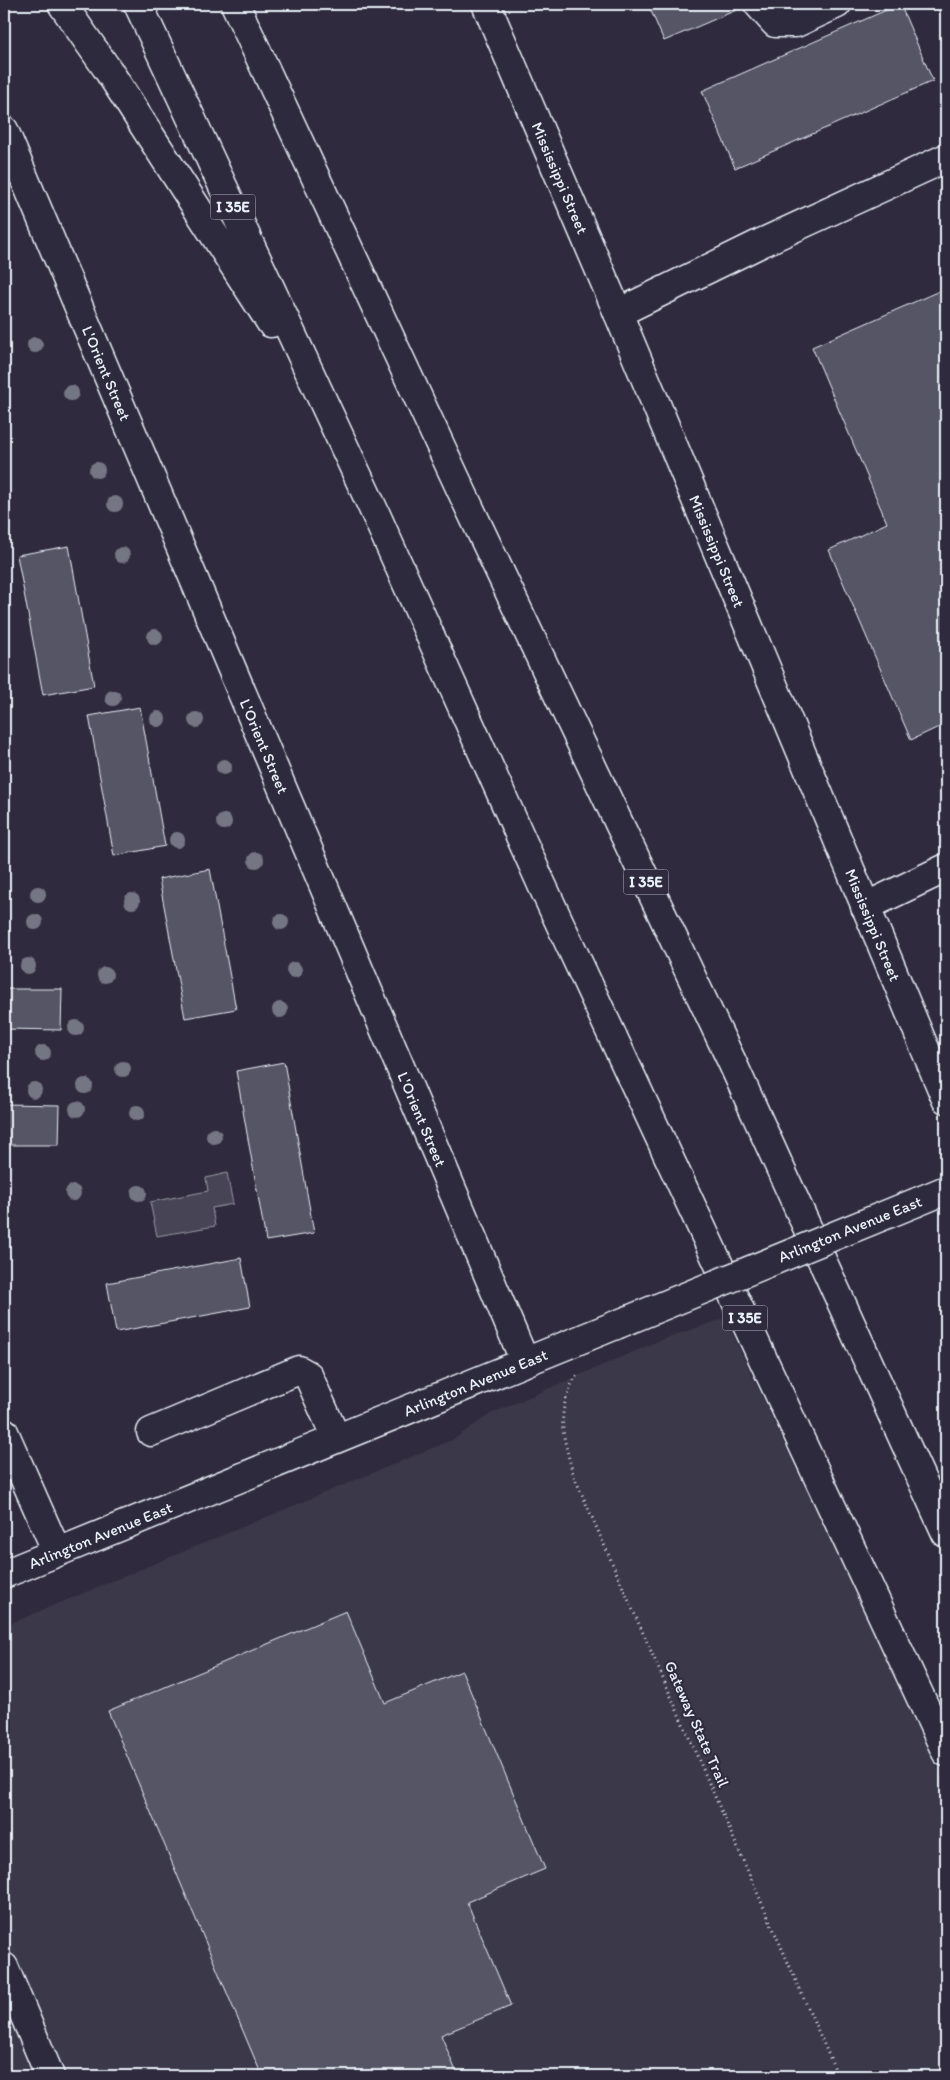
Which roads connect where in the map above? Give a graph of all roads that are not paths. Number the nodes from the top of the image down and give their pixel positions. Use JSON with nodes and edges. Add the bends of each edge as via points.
{"nodes":[{"id":1,"x":62,"y":4,"type":"edge"},
{"id":2,"x":138,"y":4,"type":"edge"},
{"id":3,"x":235,"y":4,"type":"edge"},
{"id":4,"x":486,"y":4,"type":"edge"},
{"id":5,"x":758,"y":4,"type":"edge"},
{"id":6,"x":837,"y":4,"type":"edge"},
{"id":7,"x":4,"y":130,"type":"edge"},
{"id":8,"x":946,"y":158,"type":"edge"},
{"id":9,"x":618,"y":313,"type":"junction"},
{"id":10,"x":328,"y":411,"type":"junction"},
{"id":11,"x":946,"y":868,"type":"edge"},
{"id":12,"x":865,"y":907,"type":"junction"},
{"id":13,"x":946,"y":1099,"type":"edge"},
{"id":14,"x":946,"y":1190,"type":"edge"},
{"id":15,"x":525,"y":1362,"type":"junction"},
{"id":16,"x":4,"y":1432,"type":"edge"},
{"id":17,"x":151,"y":1432,"type":"dead end"},
{"id":18,"x":336,"y":1438,"type":"junction"},
{"id":19,"x":946,"y":1533,"type":"edge"},
{"id":20,"x":58,"y":1552,"type":"junction"},
{"id":21,"x":4,"y":1574,"type":"edge"},
{"id":22,"x":946,"y":1752,"type":"edge"},
{"id":23,"x":4,"y":1967,"type":"edge"},
{"id":24,"x":50,"y":2076,"type":"edge"}],
"edges":[{"from":1,"to":10,"type":"main road"},
{"from":2,"to":10,"type":"main road","number":"I 35E"},
{"from":3,"to":19,"type":"main road","number":"I 35E","via":[[732,1062]]},
{"from":4,"to":9,"type":"main road","name":"Mississippi Street"},
{"from":5,"to":6,"type":"main road","via":[[776,23],[796,23]]},
{"from":7,"to":15,"type":"main road","name":"L'Orient Street"},
{"from":8,"to":9,"type":"main road"},
{"from":9,"to":12,"type":"main road","name":"Mississippi Street"},
{"from":10,"to":22,"type":"main road","number":"I 35E","via":[[542,885]]},
{"from":11,"to":12,"type":"main road"},
{"from":12,"to":13,"type":"main road","name":"Mississippi Street"},
{"from":14,"to":15,"type":"main road","name":"Arlington Avenue East","bridge":true},
{"from":15,"to":18,"type":"main road","name":"Arlington Avenue East"},
{"from":16,"to":20,"type":"main road"},
{"from":17,"to":18,"type":"main road","via":[[300,1370],[308,1375]]},
{"from":18,"to":20,"type":"main road","name":"Arlington Avenue East"},
{"from":20,"to":21,"type":"main road","name":"Arlington Avenue East"},
{"from":23,"to":24,"type":"main road"}]}
